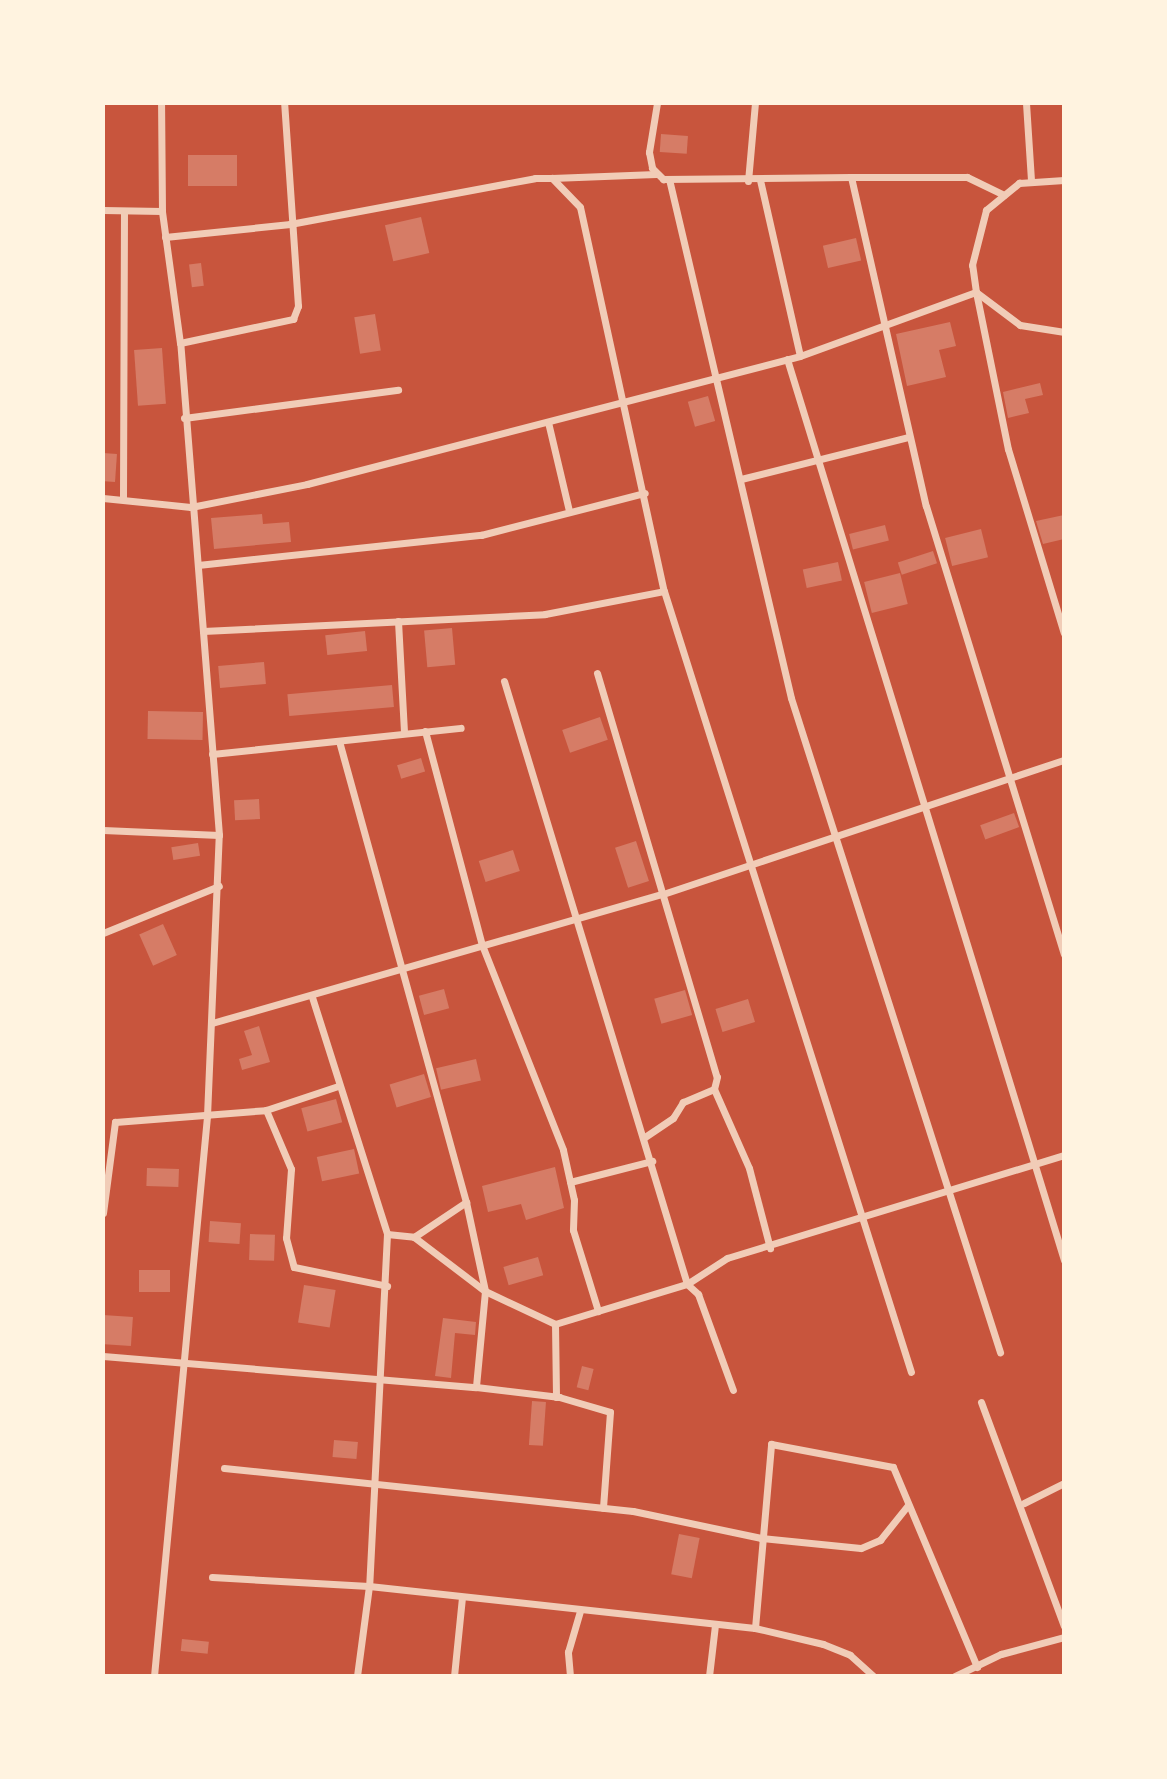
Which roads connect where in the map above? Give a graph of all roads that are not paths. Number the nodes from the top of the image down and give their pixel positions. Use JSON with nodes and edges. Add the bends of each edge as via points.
{"nodes":[{"id":1,"x":161,"y":103,"type":"edge"},
{"id":2,"x":284,"y":103,"type":"edge"},
{"id":3,"x":657,"y":103,"type":"edge"},
{"id":4,"x":755,"y":103,"type":"edge"},
{"id":5,"x":1026,"y":103,"type":"edge"},
{"id":6,"x":656,"y":174,"type":"junction"},
{"id":7,"x":851,"y":177,"type":"junction"},
{"id":8,"x":552,"y":178,"type":"junction"},
{"id":9,"x":669,"y":179,"type":"junction"},
{"id":10,"x":760,"y":180,"type":"junction"},
{"id":11,"x":1031,"y":180,"type":"junction"},
{"id":12,"x":1064,"y":180,"type":"edge"},
{"id":13,"x":748,"y":181,"type":"junction"},
{"id":14,"x":1004,"y":195,"type":"junction"},
{"id":15,"x":103,"y":210,"type":"edge"},
{"id":16,"x":124,"y":211,"type":"junction"},
{"id":17,"x":162,"y":211,"type":"junction"},
{"id":18,"x":289,"y":224,"type":"junction"},
{"id":19,"x":165,"y":237,"type":"junction"},
{"id":20,"x":976,"y":292,"type":"junction"},
{"id":21,"x":880,"y":327,"type":"junction"},
{"id":22,"x":1064,"y":332,"type":"edge"},
{"id":23,"x":180,"y":343,"type":"junction"},
{"id":24,"x":800,"y":356,"type":"junction"},
{"id":25,"x":787,"y":359,"type":"junction"},
{"id":26,"x":715,"y":381,"type":"junction"},
{"id":27,"x":398,"y":390,"type":"dead end"},
{"id":28,"x":619,"y":401,"type":"junction"},
{"id":29,"x":184,"y":418,"type":"junction"},
{"id":30,"x":548,"y":422,"type":"junction"},
{"id":31,"x":908,"y":437,"type":"junction"},
{"id":32,"x":819,"y":461,"type":"junction"},
{"id":33,"x":741,"y":479,"type":"junction"},
{"id":34,"x":645,"y":493,"type":"junction"},
{"id":35,"x":123,"y":497,"type":"junction"},
{"id":36,"x":103,"y":498,"type":"edge"},
{"id":37,"x":191,"y":507,"type":"junction"},
{"id":38,"x":569,"y":511,"type":"junction"},
{"id":39,"x":198,"y":565,"type":"junction"},
{"id":40,"x":664,"y":591,"type":"junction"},
{"id":41,"x":398,"y":621,"type":"junction"},
{"id":42,"x":203,"y":631,"type":"junction"},
{"id":43,"x":1064,"y":633,"type":"edge"},
{"id":44,"x":597,"y":673,"type":"dead end"},
{"id":45,"x":504,"y":681,"type":"dead end"},
{"id":46,"x":461,"y":728,"type":"dead end"},
{"id":47,"x":425,"y":731,"type":"junction"},
{"id":48,"x":404,"y":732,"type":"junction"},
{"id":49,"x":339,"y":741,"type":"junction"},
{"id":50,"x":212,"y":754,"type":"junction"},
{"id":51,"x":1064,"y":760,"type":"edge"},
{"id":52,"x":1008,"y":780,"type":"junction"},
{"id":53,"x":926,"y":804,"type":"junction"},
{"id":54,"x":103,"y":830,"type":"edge"},
{"id":55,"x":219,"y":835,"type":"junction"},
{"id":56,"x":838,"y":837,"type":"junction"},
{"id":57,"x":750,"y":867,"type":"junction"},
{"id":58,"x":219,"y":886,"type":"junction"},
{"id":59,"x":663,"y":894,"type":"junction"},
{"id":60,"x":574,"y":916,"type":"junction"},
{"id":61,"x":103,"y":933,"type":"edge"},
{"id":62,"x":482,"y":945,"type":"junction"},
{"id":63,"x":1064,"y":954,"type":"edge"},
{"id":64,"x":403,"y":970,"type":"junction"},
{"id":65,"x":312,"y":997,"type":"junction"},
{"id":66,"x":212,"y":1023,"type":"junction"},
{"id":67,"x":338,"y":1086,"type":"junction"},
{"id":68,"x":714,"y":1089,"type":"junction"},
{"id":69,"x":266,"y":1110,"type":"junction"},
{"id":70,"x":207,"y":1116,"type":"junction"},
{"id":71,"x":103,"y":1120,"type":"edge"},
{"id":72,"x":115,"y":1122,"type":"junction"},
{"id":73,"x":645,"y":1138,"type":"junction"},
{"id":74,"x":1064,"y":1156,"type":"edge"},
{"id":75,"x":652,"y":1161,"type":"junction"},
{"id":76,"x":1033,"y":1165,"type":"junction"},
{"id":77,"x":570,"y":1182,"type":"junction"},
{"id":78,"x":947,"y":1190,"type":"junction"},
{"id":79,"x":466,"y":1202,"type":"junction"},
{"id":80,"x":103,"y":1213,"type":"edge"},
{"id":81,"x":860,"y":1218,"type":"junction"},
{"id":82,"x":387,"y":1234,"type":"junction"},
{"id":83,"x":414,"y":1237,"type":"junction"},
{"id":84,"x":770,"y":1248,"type":"junction"},
{"id":85,"x":1064,"y":1260,"type":"edge"},
{"id":86,"x":687,"y":1284,"type":"junction"},
{"id":87,"x":387,"y":1286,"type":"junction"},
{"id":88,"x":485,"y":1291,"type":"junction"},
{"id":89,"x":598,"y":1311,"type":"junction"},
{"id":90,"x":555,"y":1324,"type":"junction"},
{"id":91,"x":1000,"y":1352,"type":"dead end"},
{"id":92,"x":103,"y":1356,"type":"edge"},
{"id":93,"x":186,"y":1363,"type":"junction"},
{"id":94,"x":911,"y":1372,"type":"dead end"},
{"id":95,"x":378,"y":1382,"type":"junction"},
{"id":96,"x":476,"y":1387,"type":"junction"},
{"id":97,"x":733,"y":1390,"type":"dead end"},
{"id":98,"x":556,"y":1397,"type":"junction"},
{"id":99,"x":982,"y":1402,"type":"dead end"},
{"id":100,"x":224,"y":1468,"type":"dead end"},
{"id":101,"x":1064,"y":1483,"type":"edge"},
{"id":102,"x":373,"y":1485,"type":"junction"},
{"id":103,"x":1024,"y":1503,"type":"junction"},
{"id":104,"x":908,"y":1505,"type":"junction"},
{"id":105,"x":603,"y":1508,"type":"junction"},
{"id":106,"x":761,"y":1538,"type":"junction"},
{"id":107,"x":212,"y":1577,"type":"dead end"},
{"id":108,"x":369,"y":1586,"type":"junction"},
{"id":109,"x":462,"y":1597,"type":"junction"},
{"id":110,"x":580,"y":1611,"type":"junction"},
{"id":111,"x":715,"y":1625,"type":"junction"},
{"id":112,"x":1064,"y":1626,"type":"edge"},
{"id":113,"x":755,"y":1628,"type":"junction"},
{"id":114,"x":1064,"y":1637,"type":"edge"},
{"id":115,"x":977,"y":1667,"type":"junction"},
{"id":116,"x":154,"y":1676,"type":"edge"},
{"id":117,"x":357,"y":1676,"type":"edge"},
{"id":118,"x":454,"y":1676,"type":"edge"},
{"id":119,"x":570,"y":1676,"type":"edge"},
{"id":120,"x":709,"y":1676,"type":"edge"},
{"id":121,"x":873,"y":1676,"type":"edge"},
{"id":122,"x":955,"y":1676,"type":"edge"}],
"edges":[{"from":1,"to":17,"type":"street"},
{"from":2,"to":18,"type":"street"},
{"from":3,"to":6,"type":"street","via":[[649,152]]},
{"from":4,"to":13,"type":"street"},
{"from":5,"to":11,"type":"street"},
{"from":6,"to":8,"type":"street"},
{"from":6,"to":9,"type":"street"},
{"from":7,"to":10,"type":"street"},
{"from":7,"to":14,"type":"street","via":[[967,177]]},
{"from":7,"to":21,"type":"street"},
{"from":8,"to":18,"type":"street"},
{"from":8,"to":28,"type":"street","via":[[580,207]]},
{"from":9,"to":13,"type":"street"},
{"from":9,"to":26,"type":"street"},
{"from":10,"to":13,"type":"street"},
{"from":10,"to":24,"type":"street"},
{"from":11,"to":12,"type":"street"},
{"from":11,"to":14,"type":"street"},
{"from":14,"to":20,"type":"street","via":[[978,229]]},
{"from":15,"to":16,"type":"street"},
{"from":16,"to":17,"type":"street"},
{"from":16,"to":35,"type":"street"},
{"from":17,"to":19,"type":"street"},
{"from":18,"to":19,"type":"street"},
{"from":18,"to":23,"type":"street","via":[[298,306],[293,319]]},
{"from":19,"to":23,"type":"street"},
{"from":20,"to":21,"type":"street"},
{"from":20,"to":22,"type":"street","via":[[1020,325]]},
{"from":20,"to":43,"type":"street","via":[[1008,449]]},
{"from":21,"to":24,"type":"street"},
{"from":21,"to":31,"type":"street"},
{"from":23,"to":29,"type":"street"},
{"from":24,"to":25,"type":"street"},
{"from":25,"to":26,"type":"street"},
{"from":25,"to":32,"type":"street"},
{"from":26,"to":28,"type":"street"},
{"from":26,"to":33,"type":"street"},
{"from":27,"to":29,"type":"street"},
{"from":28,"to":30,"type":"street"},
{"from":28,"to":34,"type":"street"},
{"from":29,"to":37,"type":"street"},
{"from":30,"to":37,"type":"street"},
{"from":30,"to":38,"type":"street"},
{"from":31,"to":32,"type":"street"},
{"from":31,"to":52,"type":"street"},
{"from":32,"to":33,"type":"street"},
{"from":32,"to":53,"type":"street"},
{"from":33,"to":56,"type":"street","via":[[765,604]]},
{"from":34,"to":38,"type":"street"},
{"from":34,"to":40,"type":"street"},
{"from":35,"to":36,"type":"street"},
{"from":35,"to":37,"type":"street"},
{"from":37,"to":39,"type":"street"},
{"from":38,"to":39,"type":"street","via":[[481,535]]},
{"from":39,"to":42,"type":"street"},
{"from":40,"to":41,"type":"street","via":[[545,614]]},
{"from":40,"to":57,"type":"street"},
{"from":41,"to":42,"type":"street"},
{"from":41,"to":48,"type":"street"},
{"from":42,"to":50,"type":"street"},
{"from":44,"to":59,"type":"street"},
{"from":45,"to":60,"type":"street"},
{"from":46,"to":47,"type":"street"},
{"from":47,"to":48,"type":"street"},
{"from":47,"to":62,"type":"street"},
{"from":48,"to":49,"type":"street"},
{"from":49,"to":50,"type":"street"},
{"from":49,"to":64,"type":"street"},
{"from":50,"to":55,"type":"street"},
{"from":51,"to":52,"type":"street"},
{"from":52,"to":53,"type":"street"},
{"from":52,"to":63,"type":"street"},
{"from":53,"to":56,"type":"street"},
{"from":53,"to":76,"type":"street"},
{"from":54,"to":55,"type":"street"},
{"from":55,"to":58,"type":"street"},
{"from":56,"to":57,"type":"street"},
{"from":56,"to":78,"type":"street"},
{"from":57,"to":59,"type":"street"},
{"from":57,"to":81,"type":"street"},
{"from":58,"to":61,"type":"street"},
{"from":58,"to":66,"type":"street"},
{"from":59,"to":60,"type":"street"},
{"from":59,"to":68,"type":"street","via":[[702,1018]]},
{"from":60,"to":62,"type":"street"},
{"from":60,"to":73,"type":"street"},
{"from":62,"to":64,"type":"street"},
{"from":62,"to":77,"type":"street"},
{"from":64,"to":65,"type":"street"},
{"from":64,"to":79,"type":"street"},
{"from":65,"to":66,"type":"street"},
{"from":65,"to":67,"type":"street"},
{"from":66,"to":70,"type":"street"},
{"from":67,"to":69,"type":"street"},
{"from":67,"to":82,"type":"street"},
{"from":68,"to":73,"type":"street","via":[[683,1102],[673,1118],[653,1126]]},
{"from":68,"to":84,"type":"street","via":[[749,1168]]},
{"from":69,"to":70,"type":"street"},
{"from":69,"to":87,"type":"street","via":[[291,1169],[286,1238],[294,1267]]},
{"from":70,"to":72,"type":"street"},
{"from":70,"to":93,"type":"street"},
{"from":71,"to":72,"type":"street"},
{"from":72,"to":80,"type":"street"},
{"from":73,"to":75,"type":"street"},
{"from":74,"to":76,"type":"street"},
{"from":75,"to":77,"type":"street"},
{"from":75,"to":86,"type":"street"},
{"from":76,"to":78,"type":"street"},
{"from":76,"to":85,"type":"street"},
{"from":77,"to":89,"type":"street","via":[[573,1230]]},
{"from":78,"to":81,"type":"street"},
{"from":78,"to":91,"type":"street"},
{"from":79,"to":83,"type":"street"},
{"from":79,"to":88,"type":"street"},
{"from":81,"to":84,"type":"street"},
{"from":81,"to":94,"type":"street"},
{"from":82,"to":83,"type":"street"},
{"from":82,"to":87,"type":"street"},
{"from":83,"to":88,"type":"street"},
{"from":84,"to":86,"type":"street","via":[[727,1258]]},
{"from":86,"to":89,"type":"street"},
{"from":86,"to":97,"type":"street","via":[[698,1294]]},
{"from":87,"to":95,"type":"street"},
{"from":88,"to":90,"type":"street"},
{"from":88,"to":96,"type":"street"},
{"from":89,"to":90,"type":"street"},
{"from":90,"to":98,"type":"street"},
{"from":92,"to":93,"type":"street"},
{"from":93,"to":95,"type":"street"},
{"from":93,"to":116,"type":"street"},
{"from":95,"to":96,"type":"street"},
{"from":95,"to":102,"type":"street"},
{"from":96,"to":98,"type":"street"},
{"from":98,"to":105,"type":"street","via":[[610,1412]]},
{"from":99,"to":103,"type":"street"},
{"from":100,"to":102,"type":"street"},
{"from":101,"to":103,"type":"street"},
{"from":102,"to":105,"type":"street"},
{"from":102,"to":108,"type":"street"},
{"from":103,"to":112,"type":"street"},
{"from":104,"to":106,"type":"street","via":[[873,1545]]},
{"from":104,"to":106,"type":"street","via":[[892,1467],[771,1444]]},
{"from":104,"to":115,"type":"street"},
{"from":105,"to":106,"type":"street"},
{"from":106,"to":113,"type":"street"},
{"from":107,"to":108,"type":"street"},
{"from":108,"to":109,"type":"street"},
{"from":108,"to":117,"type":"street"},
{"from":109,"to":110,"type":"street"},
{"from":109,"to":118,"type":"street"},
{"from":110,"to":111,"type":"street"},
{"from":110,"to":119,"type":"street","via":[[568,1652]]},
{"from":111,"to":113,"type":"street"},
{"from":111,"to":120,"type":"street"},
{"from":113,"to":121,"type":"street","via":[[841,1651]]},
{"from":114,"to":115,"type":"street"},
{"from":115,"to":122,"type":"street"}]}
